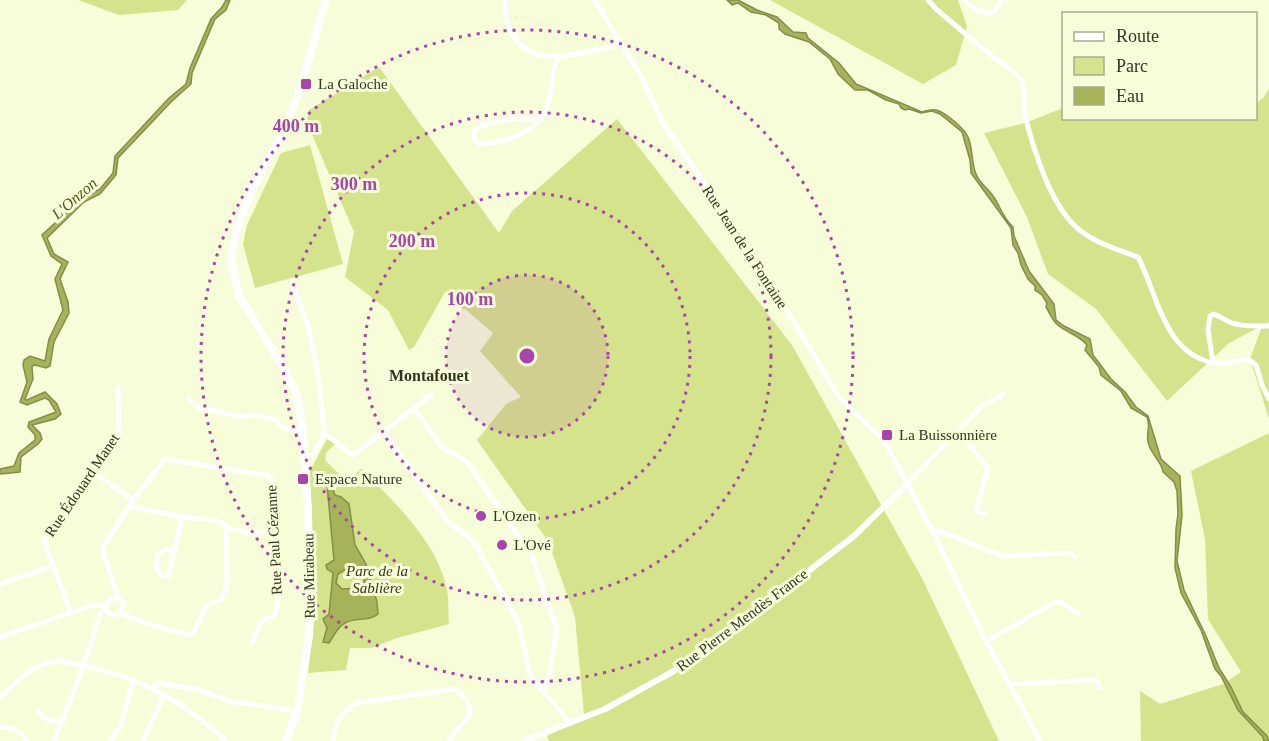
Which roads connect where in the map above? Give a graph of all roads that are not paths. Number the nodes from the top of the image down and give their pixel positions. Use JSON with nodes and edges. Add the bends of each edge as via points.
{"nodes":[{"id":1,"x":326,"y":0,"type":"edge"},
{"id":2,"x":506,"y":0,"type":"edge"},
{"id":3,"x":596,"y":0,"type":"edge"},
{"id":4,"x":928,"y":0,"type":"edge"},
{"id":5,"x":964,"y":0,"type":"edge"},
{"id":6,"x":1002,"y":0,"type":"edge"},
{"id":7,"x":621,"y":44,"type":"junction"},
{"id":8,"x":561,"y":55,"type":"junction"},
{"id":9,"x":541,"y":120,"type":"junction"},
{"id":10,"x":292,"y":282,"type":"dead end"},
{"id":11,"x":1269,"y":326,"type":"edge"},
{"id":12,"x":1213,"y":363,"type":"junction"},
{"id":13,"x":118,"y":388,"type":"dead end"},
{"id":14,"x":432,"y":394,"type":"dead end"},
{"id":15,"x":1003,"y":394,"type":"dead end"},
{"id":16,"x":189,"y":399,"type":"dead end"},
{"id":17,"x":1269,"y":399,"type":"edge"},
{"id":18,"x":414,"y":408,"type":"junction"},
{"id":19,"x":303,"y":431,"type":"junction"},
{"id":20,"x":383,"y":431,"type":"junction"},
{"id":21,"x":958,"y":432,"type":"junction"},
{"id":22,"x":324,"y":433,"type":"junction"},
{"id":23,"x":306,"y":458,"type":"junction"},
{"id":24,"x":93,"y":472,"type":"junction"},
{"id":25,"x":907,"y":484,"type":"junction"},
{"id":26,"x":133,"y":500,"type":"junction"},
{"id":27,"x":129,"y":506,"type":"junction"},
{"id":28,"x":985,"y":514,"type":"dead end"},
{"id":29,"x":182,"y":517,"type":"junction"},
{"id":30,"x":226,"y":528,"type":"junction"},
{"id":31,"x":932,"y":530,"type":"junction"},
{"id":32,"x":276,"y":532,"type":"junction"},
{"id":33,"x":175,"y":551,"type":"junction"},
{"id":34,"x":1076,"y":557,"type":"dead end"},
{"id":35,"x":53,"y":566,"type":"junction"},
{"id":36,"x":0,"y":584,"type":"edge"},
{"id":37,"x":118,"y":597,"type":"junction"},
{"id":38,"x":106,"y":607,"type":"junction"},
{"id":39,"x":71,"y":613,"type":"junction"},
{"id":40,"x":120,"y":613,"type":"junction"},
{"id":41,"x":1078,"y":613,"type":"dead end"},
{"id":42,"x":0,"y":637,"type":"edge"},
{"id":43,"x":986,"y":641,"type":"junction"},
{"id":44,"x":252,"y":643,"type":"dead end"},
{"id":45,"x":84,"y":665,"type":"junction"},
{"id":46,"x":133,"y":680,"type":"junction"},
{"id":47,"x":1009,"y":684,"type":"junction"},
{"id":48,"x":153,"y":688,"type":"junction"},
{"id":49,"x":1100,"y":688,"type":"dead end"},
{"id":50,"x":543,"y":691,"type":"junction"},
{"id":51,"x":164,"y":695,"type":"junction"},
{"id":52,"x":0,"y":697,"type":"edge"},
{"id":53,"x":293,"y":710,"type":"junction"},
{"id":54,"x":38,"y":711,"type":"dead end"},
{"id":55,"x":63,"y":722,"type":"junction"},
{"id":56,"x":567,"y":723,"type":"junction"},
{"id":57,"x":0,"y":727,"type":"edge"},
{"id":58,"x":543,"y":733,"type":"junction"},
{"id":59,"x":27,"y":741,"type":"edge"},
{"id":60,"x":54,"y":741,"type":"edge"},
{"id":61,"x":111,"y":741,"type":"edge"},
{"id":62,"x":143,"y":741,"type":"edge"},
{"id":63,"x":227,"y":741,"type":"edge"},
{"id":64,"x":286,"y":741,"type":"edge"},
{"id":65,"x":333,"y":741,"type":"edge"},
{"id":66,"x":449,"y":741,"type":"edge"},
{"id":67,"x":524,"y":741,"type":"edge"},
{"id":68,"x":546,"y":741,"type":"edge"},
{"id":69,"x":1040,"y":741,"type":"edge"}],
"edges":[{"from":1,"to":19,"type":"main road","name":"Rue Mirabeau","via":[[300,90],[284,130],[252,189],[236,231],[231,261],[239,296],[296,393]]},
{"from":2,"to":8,"type":"street","via":[[508,29],[517,40],[542,56]]},
{"from":3,"to":7,"type":"street","name":"Rue Jean de la Fontaine"},
{"from":4,"to":12,"type":"street","via":[[1022,81],[1025,118],[1045,178],[1072,224],[1093,239],[1138,257],[1172,334],[1190,353]]},
{"from":5,"to":6,"type":"street","via":[[986,13],[994,12]]},
{"from":7,"to":8,"type":"street"},
{"from":7,"to":25,"type":"street","name":"Rue Jean de la Fontaine","via":[[663,123],[755,256],[839,397],[884,441]]},
{"from":8,"to":9,"type":"street","via":[[555,64],[550,99]]},
{"from":9,"to":9,"type":"street","via":[[526,133],[480,144],[474,139],[474,130],[483,125],[515,119]]},
{"from":10,"to":22,"type":"street","via":[[309,329]]},
{"from":11,"to":12,"type":"street","via":[[1238,325],[1213,314],[1208,330]]},
{"from":12,"to":17,"type":"street","via":[[1248,359],[1254,363]]},
{"from":13,"to":24,"type":"street","name":"Rue Édouard Manet","via":[[119,435]]},
{"from":14,"to":18,"type":"street"},
{"from":15,"to":21,"type":"street","via":[[982,406]]},
{"from":16,"to":19,"type":"street","via":[[198,407],[242,417],[255,415],[276,420],[282,428]]},
{"from":18,"to":20,"type":"street"},
{"from":18,"to":50,"type":"street","via":[[442,447],[466,462],[534,561],[557,628]]},
{"from":19,"to":23,"type":"main road","name":"Rue Mirabeau"},
{"from":20,"to":22,"type":"street","via":[[352,455]]},
{"from":20,"to":50,"type":"street","via":[[448,522],[477,547],[519,624],[528,671]]},
{"from":21,"to":25,"type":"street"},
{"from":21,"to":28,"type":"street","via":[[988,468],[976,511]]},
{"from":22,"to":23,"type":"street","via":[[313,454]]},
{"from":23,"to":53,"type":"main road","name":"Rue Mirabeau","via":[[309,636]]},
{"from":24,"to":26,"type":"street"},
{"from":24,"to":35,"type":"street","name":"Rue Édouard Manet","via":[[44,541]]},
{"from":25,"to":31,"type":"street","name":"Rue Jean de la Fontaine"},
{"from":25,"to":56,"type":"street","name":"Rue Pierre Mendès France","via":[[854,536],[690,662],[605,709]]},
{"from":26,"to":27,"type":"street","name":"Rue Paul Cézanne"},
{"from":26,"to":32,"type":"street","name":"Rue Paul Cézanne","via":[[165,459],[266,475],[273,481]]},
{"from":27,"to":29,"type":"street"},
{"from":27,"to":37,"type":"street","name":"Rue Paul Cézanne","via":[[102,549]]},
{"from":29,"to":30,"type":"street","via":[[213,520]]},
{"from":29,"to":33,"type":"street"},
{"from":30,"to":32,"type":"street"},
{"from":30,"to":40,"type":"street","via":[[227,586],[221,600],[207,605],[193,633],[147,624]]},
{"from":31,"to":34,"type":"street","via":[[1002,556],[1069,553]]},
{"from":31,"to":43,"type":"street","name":"Rue Jean de la Fontaine"},
{"from":32,"to":44,"type":"street","name":"Rue Paul Cézanne","via":[[278,602],[274,616],[262,620]]},
{"from":33,"to":33,"type":"street","via":[[170,576],[161,575],[156,567],[158,554],[166,549]]},
{"from":35,"to":36,"type":"street"},
{"from":35,"to":39,"type":"street","name":"Rue Édouard Manet"},
{"from":37,"to":38,"type":"street","via":[[107,600]]},
{"from":37,"to":40,"type":"street","via":[[124,604]]},
{"from":38,"to":39,"type":"street","via":[[93,605]]},
{"from":38,"to":40,"type":"street","via":[[109,613]]},
{"from":38,"to":45,"type":"street","via":[[100,614]]},
{"from":39,"to":42,"type":"street"},
{"from":41,"to":43,"type":"street","via":[[1058,601]]},
{"from":43,"to":47,"type":"street","name":"Rue Jean de la Fontaine"},
{"from":45,"to":46,"type":"street"},
{"from":45,"to":52,"type":"street","via":[[43,663]]},
{"from":45,"to":55,"type":"street"},
{"from":46,"to":48,"type":"street"},
{"from":46,"to":61,"type":"street","via":[[121,726]]},
{"from":47,"to":49,"type":"street","via":[[1096,681]]},
{"from":47,"to":69,"type":"street","name":"Rue Jean de la Fontaine"},
{"from":48,"to":51,"type":"street"},
{"from":48,"to":53,"type":"street","via":[[159,683],[196,688],[228,701]]},
{"from":50,"to":56,"type":"street"},
{"from":51,"to":62,"type":"street"},
{"from":51,"to":63,"type":"street"},
{"from":53,"to":64,"type":"main road","name":"Rue Mirabeau"},
{"from":54,"to":55,"type":"street","via":[[46,719]]},
{"from":55,"to":60,"type":"street"},
{"from":56,"to":58,"type":"street","name":"Rue Pierre Mendès France"},
{"from":57,"to":59,"type":"street","via":[[21,732]]},
{"from":58,"to":67,"type":"street","name":"Rue Pierre Mendès France"},
{"from":58,"to":68,"type":"street"},
{"from":65,"to":66,"type":"street","via":[[334,727],[346,710],[357,703],[456,689],[468,700],[471,711]]}]}
